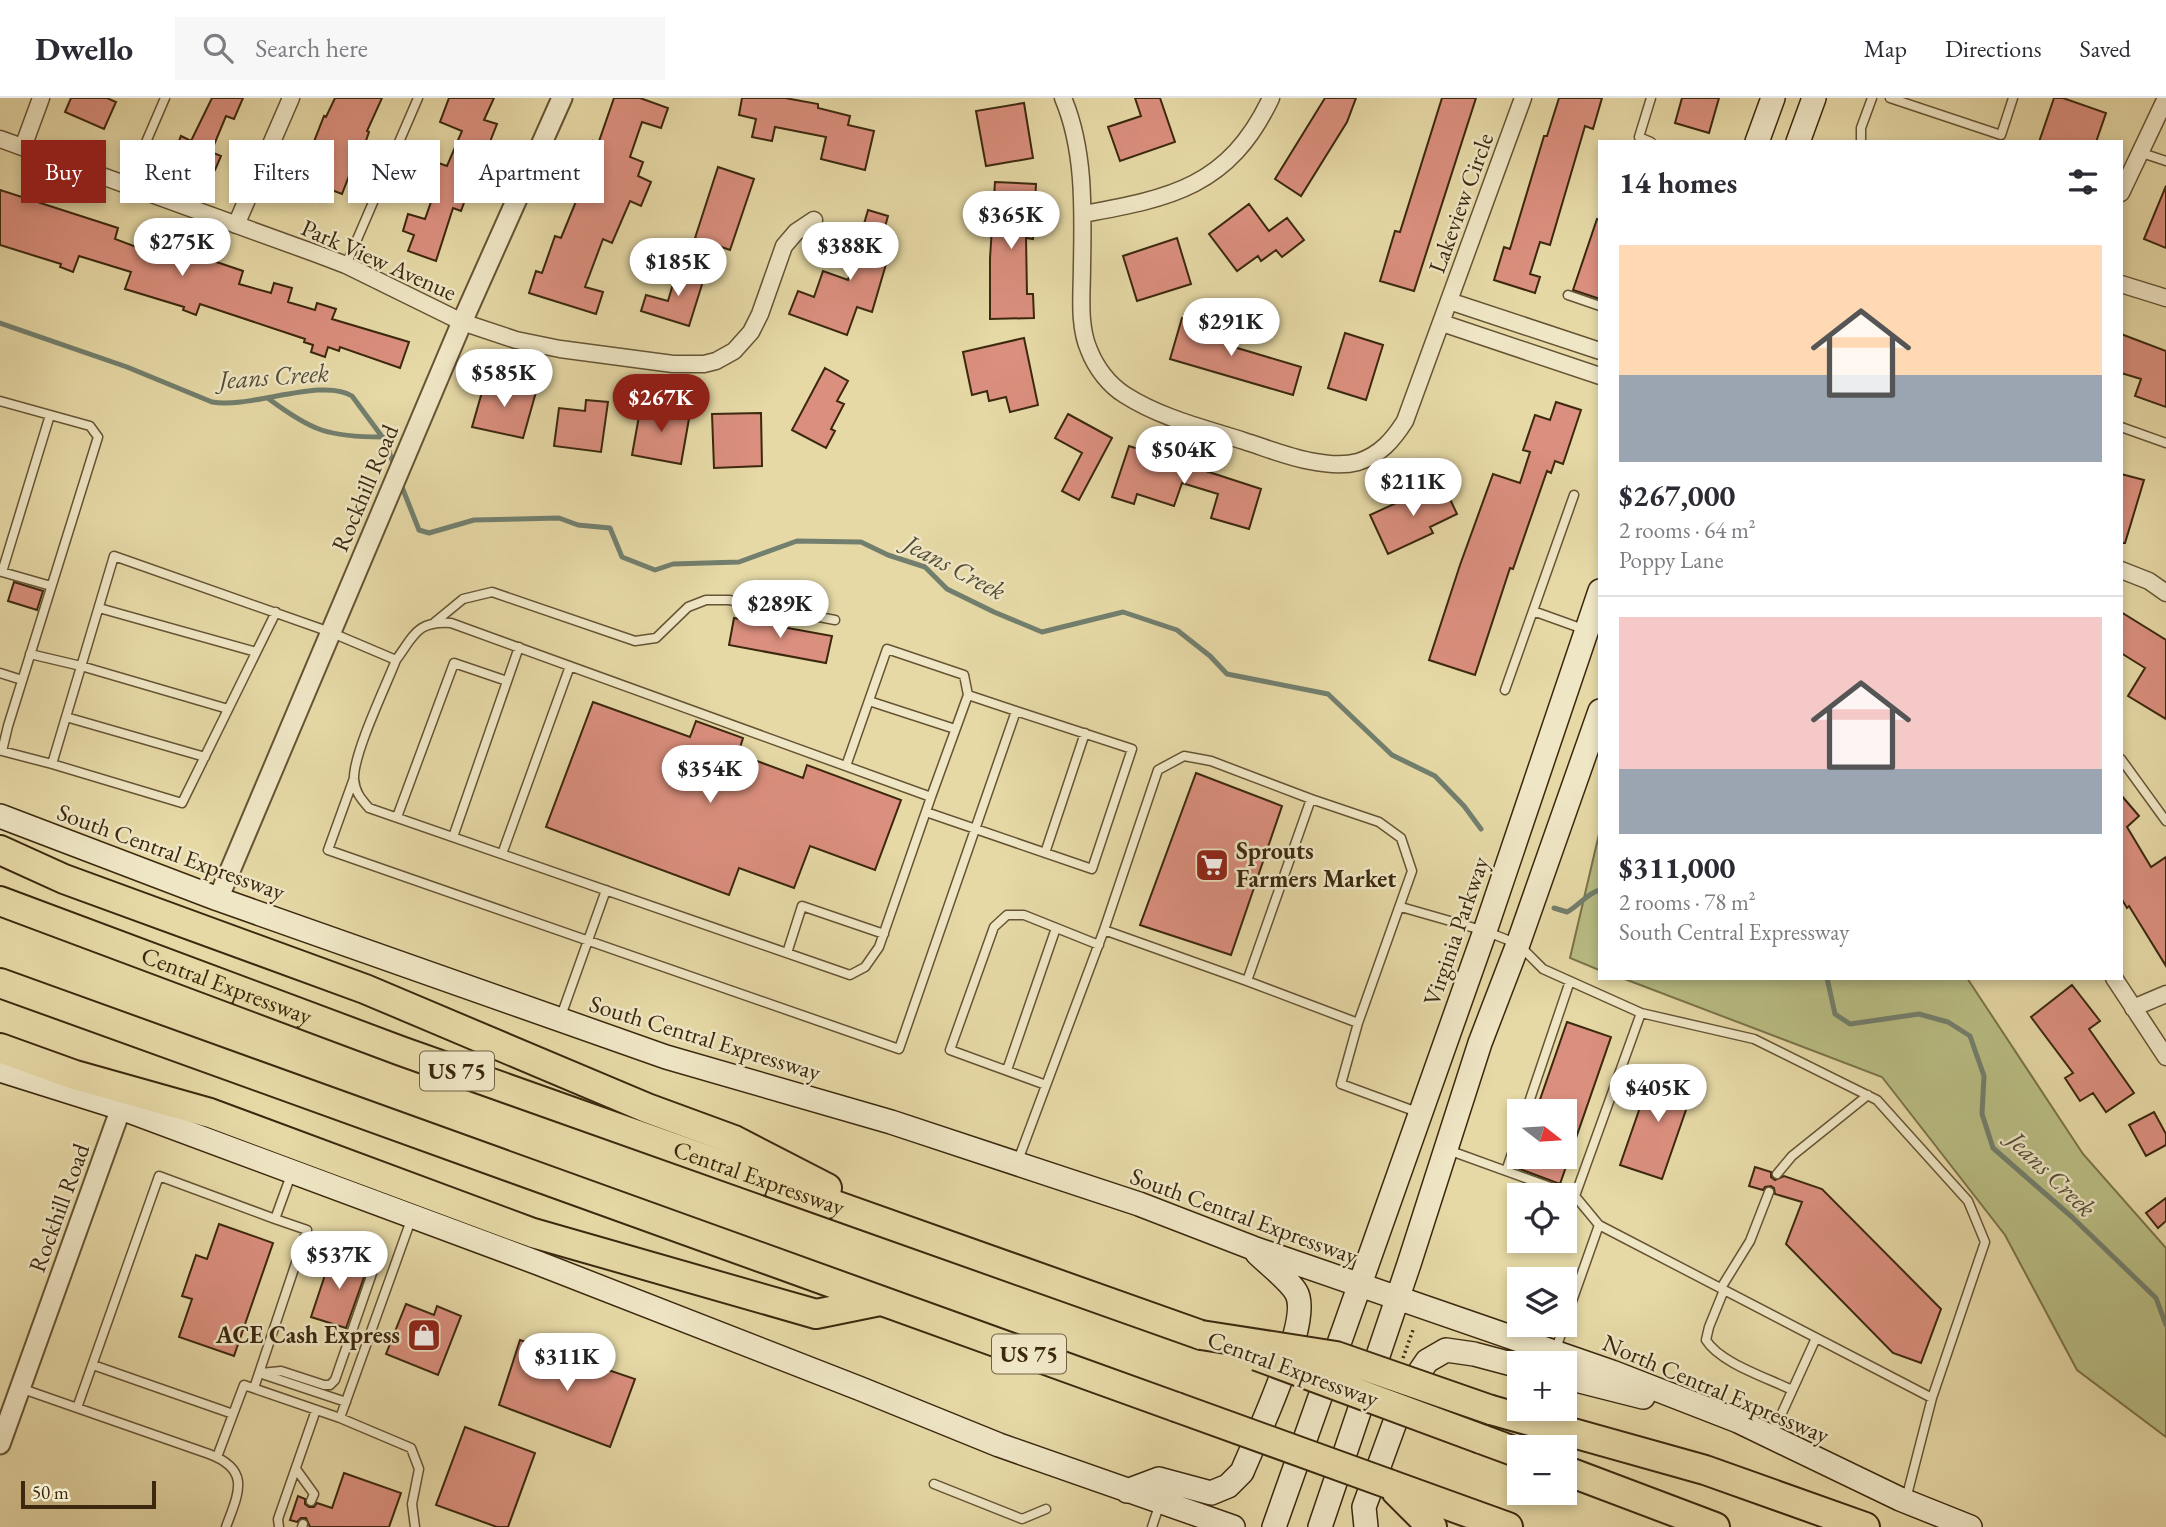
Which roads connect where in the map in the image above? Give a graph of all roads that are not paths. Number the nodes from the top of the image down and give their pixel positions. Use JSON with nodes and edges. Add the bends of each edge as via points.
{"nodes":[{"id":1,"x":41,"y":98,"type":"edge"},
{"id":2,"x":165,"y":98,"type":"edge"},
{"id":3,"x":291,"y":98,"type":"edge"},
{"id":4,"x":418,"y":98,"type":"edge"},
{"id":5,"x":562,"y":98,"type":"edge"},
{"id":6,"x":1063,"y":98,"type":"edge"},
{"id":7,"x":1271,"y":98,"type":"edge"},
{"id":8,"x":1523,"y":98,"type":"edge"},
{"id":9,"x":1651,"y":98,"type":"edge"},
{"id":10,"x":1773,"y":98,"type":"edge"},
{"id":11,"x":1814,"y":98,"type":"edge"},
{"id":12,"x":1872,"y":98,"type":"edge"},
{"id":13,"x":1890,"y":98,"type":"edge"},
{"id":14,"x":2013,"y":98,"type":"edge"},
{"id":15,"x":2166,"y":98,"type":"edge"},
{"id":16,"x":2000,"y":138,"type":"edge"},
{"id":17,"x":0,"y":139,"type":"edge"},
{"id":18,"x":26,"y":140,"type":"edge"},
{"id":19,"x":147,"y":140,"type":"edge"},
{"id":20,"x":1647,"y":140,"type":"edge"},
{"id":21,"x":1758,"y":140,"type":"edge"},
{"id":22,"x":1799,"y":140,"type":"edge"},
{"id":23,"x":1861,"y":140,"type":"edge"},
{"id":24,"x":21,"y":146,"type":"edge"},
{"id":25,"x":2139,"y":152,"type":"junction"},
{"id":26,"x":2166,"y":161,"type":"edge"},
{"id":27,"x":2123,"y":188,"type":"edge"},
{"id":28,"x":178,"y":203,"type":"edge"},
{"id":29,"x":1083,"y":214,"type":"junction"},
{"id":30,"x":814,"y":220,"type":"dead end"},
{"id":31,"x":236,"y":225,"type":"junction"},
{"id":32,"x":346,"y":265,"type":"junction"},
{"id":33,"x":2123,"y":285,"type":"edge"},
{"id":34,"x":1568,"y":295,"type":"dead end"},
{"id":35,"x":2166,"y":298,"type":"edge"},
{"id":36,"x":1449,"y":300,"type":"junction"},
{"id":37,"x":1598,"y":305,"type":"edge"},
{"id":38,"x":461,"y":323,"type":"junction"},
{"id":39,"x":1442,"y":323,"type":"junction"},
{"id":40,"x":1598,"y":350,"type":"edge"},
{"id":41,"x":1598,"y":375,"type":"edge"},
{"id":42,"x":0,"y":401,"type":"edge"},
{"id":43,"x":50,"y":415,"type":"junction"},
{"id":44,"x":2123,"y":428,"type":"edge"},
{"id":45,"x":2166,"y":443,"type":"edge"},
{"id":46,"x":1574,"y":495,"type":"dead end"},
{"id":47,"x":2123,"y":571,"type":"edge"},
{"id":48,"x":51,"y":586,"type":"junction"},
{"id":49,"x":2166,"y":593,"type":"edge"},
{"id":50,"x":1598,"y":597,"type":"edge"},
{"id":51,"x":99,"y":608,"type":"junction"},
{"id":52,"x":1533,"y":611,"type":"junction"},
{"id":53,"x":276,"y":612,"type":"junction"},
{"id":54,"x":835,"y":620,"type":"dead end"},
{"id":55,"x":435,"y":622,"type":"junction"},
{"id":56,"x":1586,"y":630,"type":"junction"},
{"id":57,"x":330,"y":632,"type":"junction"},
{"id":58,"x":519,"y":647,"type":"junction"},
{"id":59,"x":256,"y":652,"type":"junction"},
{"id":60,"x":30,"y":654,"type":"junction"},
{"id":61,"x":396,"y":660,"type":"junction"},
{"id":62,"x":81,"y":666,"type":"junction"},
{"id":63,"x":570,"y":666,"type":"junction"},
{"id":64,"x":0,"y":673,"type":"edge"},
{"id":65,"x":22,"y":680,"type":"junction"},
{"id":66,"x":507,"y":681,"type":"junction"},
{"id":67,"x":1505,"y":690,"type":"dead end"},
{"id":68,"x":968,"y":695,"type":"junction"},
{"id":69,"x":869,"y":701,"type":"junction"},
{"id":70,"x":228,"y":709,"type":"junction"},
{"id":71,"x":1016,"y":711,"type":"junction"},
{"id":72,"x":66,"y":717,"type":"junction"},
{"id":73,"x":1598,"y":717,"type":"edge"},
{"id":74,"x":4,"y":725,"type":"edge"},
{"id":75,"x":956,"y":729,"type":"junction"},
{"id":76,"x":1085,"y":733,"type":"junction"},
{"id":77,"x":205,"y":757,"type":"junction"},
{"id":78,"x":2123,"y":762,"type":"edge"},
{"id":79,"x":52,"y":764,"type":"junction"},
{"id":80,"x":846,"y":766,"type":"junction"},
{"id":81,"x":354,"y":778,"type":"junction"},
{"id":82,"x":931,"y":797,"type":"junction"},
{"id":83,"x":1311,"y":800,"type":"junction"},
{"id":84,"x":926,"y":811,"type":"junction"},
{"id":85,"x":0,"y":816,"type":"edge"},
{"id":86,"x":397,"y":817,"type":"junction"},
{"id":87,"x":2166,"y":821,"type":"edge"},
{"id":88,"x":975,"y":829,"type":"junction"},
{"id":89,"x":453,"y":837,"type":"junction"},
{"id":90,"x":0,"y":850,"type":"edge"},
{"id":91,"x":1045,"y":853,"type":"junction"},
{"id":92,"x":502,"y":854,"type":"junction"},
{"id":93,"x":606,"y":890,"type":"junction"},
{"id":94,"x":218,"y":899,"type":"junction"},
{"id":95,"x":0,"y":901,"type":"edge"},
{"id":96,"x":1401,"y":907,"type":"junction"},
{"id":97,"x":1056,"y":928,"type":"junction"},
{"id":98,"x":1104,"y":930,"type":"junction"},
{"id":99,"x":1485,"y":931,"type":"junction"},
{"id":100,"x":884,"y":934,"type":"junction"},
{"id":101,"x":588,"y":942,"type":"junction"},
{"id":102,"x":1518,"y":944,"type":"junction"},
{"id":103,"x":1099,"y":945,"type":"junction"},
{"id":104,"x":787,"y":953,"type":"junction"},
{"id":105,"x":2115,"y":980,"type":"edge"},
{"id":106,"x":1247,"y":981,"type":"junction"},
{"id":107,"x":1570,"y":981,"type":"junction"},
{"id":108,"x":0,"y":983,"type":"edge"},
{"id":109,"x":2166,"y":994,"type":"edge"},
{"id":110,"x":2133,"y":1009,"type":"junction"},
{"id":111,"x":1641,"y":1013,"type":"junction"},
{"id":112,"x":560,"y":1020,"type":"junction"},
{"id":113,"x":1358,"y":1023,"type":"junction"},
{"id":114,"x":0,"y":1048,"type":"edge"},
{"id":115,"x":2166,"y":1056,"type":"edge"},
{"id":116,"x":0,"y":1070,"type":"edge"},
{"id":117,"x":1007,"y":1070,"type":"junction"},
{"id":118,"x":1046,"y":1085,"type":"junction"},
{"id":119,"x":1868,"y":1095,"type":"junction"},
{"id":120,"x":1530,"y":1099,"type":"edge"},
{"id":121,"x":121,"y":1108,"type":"junction"},
{"id":122,"x":1420,"y":1113,"type":"junction"},
{"id":123,"x":1445,"y":1149,"type":"junction"},
{"id":124,"x":1017,"y":1164,"type":"junction"},
{"id":125,"x":1507,"y":1168,"type":"edge"},
{"id":126,"x":1506,"y":1171,"type":"junction"},
{"id":127,"x":292,"y":1172,"type":"junction"},
{"id":128,"x":1777,"y":1174,"type":"dead end"},
{"id":129,"x":1539,"y":1183,"type":"edge"},
{"id":130,"x":1577,"y":1190,"type":"edge"},
{"id":131,"x":1769,"y":1192,"type":"dead end"},
{"id":132,"x":1577,"y":1198,"type":"edge"},
{"id":133,"x":412,"y":1217,"type":"junction"},
{"id":134,"x":275,"y":1219,"type":"junction"},
{"id":135,"x":1599,"y":1225,"type":"junction"},
{"id":136,"x":916,"y":1235,"type":"junction"},
{"id":137,"x":1253,"y":1248,"type":"junction"},
{"id":138,"x":378,"y":1256,"type":"dead end"},
{"id":139,"x":1360,"y":1286,"type":"junction"},
{"id":140,"x":1577,"y":1288,"type":"edge"},
{"id":141,"x":1723,"y":1289,"type":"junction"},
{"id":142,"x":1397,"y":1299,"type":"junction"},
{"id":143,"x":881,"y":1300,"type":"junction"},
{"id":144,"x":1201,"y":1335,"type":"junction"},
{"id":145,"x":1816,"y":1338,"type":"junction"},
{"id":146,"x":1552,"y":1351,"type":"edge"},
{"id":147,"x":1577,"y":1360,"type":"edge"},
{"id":148,"x":1507,"y":1363,"type":"edge"},
{"id":149,"x":93,"y":1365,"type":"junction"},
{"id":150,"x":260,"y":1373,"type":"junction"},
{"id":151,"x":1577,"y":1380,"type":"edge"},
{"id":152,"x":20,"y":1388,"type":"junction"},
{"id":153,"x":254,"y":1388,"type":"junction"},
{"id":154,"x":1792,"y":1390,"type":"junction"},
{"id":155,"x":1932,"y":1398,"type":"junction"},
{"id":156,"x":346,"y":1402,"type":"junction"},
{"id":157,"x":77,"y":1408,"type":"junction"},
{"id":158,"x":316,"y":1410,"type":"junction"},
{"id":159,"x":233,"y":1414,"type":"junction"},
{"id":160,"x":340,"y":1418,"type":"junction"},
{"id":161,"x":1738,"y":1422,"type":"junction"},
{"id":162,"x":1771,"y":1437,"type":"junction"},
{"id":163,"x":0,"y":1444,"type":"edge"},
{"id":164,"x":1507,"y":1449,"type":"edge"},
{"id":165,"x":218,"y":1457,"type":"junction"},
{"id":166,"x":296,"y":1469,"type":"junction"},
{"id":167,"x":1577,"y":1476,"type":"edge"},
{"id":168,"x":934,"y":1484,"type":"dead end"},
{"id":169,"x":1389,"y":1484,"type":"junction"},
{"id":170,"x":1127,"y":1491,"type":"junction"},
{"id":171,"x":311,"y":1501,"type":"dead end"},
{"id":172,"x":1905,"y":1501,"type":"junction"},
{"id":173,"x":1161,"y":1502,"type":"junction"},
{"id":174,"x":1046,"y":1509,"type":"dead end"},
{"id":175,"x":226,"y":1527,"type":"edge"},
{"id":176,"x":279,"y":1527,"type":"edge"},
{"id":177,"x":415,"y":1527,"type":"edge"},
{"id":178,"x":1152,"y":1527,"type":"edge"},
{"id":179,"x":1233,"y":1527,"type":"edge"},
{"id":180,"x":1274,"y":1527,"type":"edge"},
{"id":181,"x":1320,"y":1527,"type":"edge"},
{"id":182,"x":1366,"y":1527,"type":"edge"},
{"id":183,"x":1432,"y":1527,"type":"edge"},
{"id":184,"x":1508,"y":1527,"type":"edge"},
{"id":185,"x":1714,"y":1527,"type":"edge"},
{"id":186,"x":1866,"y":1527,"type":"edge"},
{"id":187,"x":1970,"y":1527,"type":"edge"}],
"edges":[{"from":1,"to":18,"type":"street"},
{"from":2,"to":19,"type":"lane"},
{"from":3,"to":31,"type":"street"},
{"from":4,"to":32,"type":"lane"},
{"from":5,"to":38,"type":"street","name":"Rockhill Road"},
{"from":6,"to":29,"type":"street","name":"Lakeview Circle","via":[[1074,133]]},
{"from":7,"to":29,"type":"street","via":[[1246,140],[1214,173],[1156,200]]},
{"from":8,"to":36,"type":"street","name":"Lakeview Circle"},
{"from":9,"to":20,"type":"lane","via":[[1639,136]]},
{"from":10,"to":21,"type":"main road"},
{"from":11,"to":22,"type":"main road"},
{"from":12,"to":23,"type":"lane"},
{"from":13,"to":16,"type":"lane"},
{"from":14,"to":16,"type":"lane"},
{"from":15,"to":25,"type":"street"},
{"from":17,"to":24,"type":"street","name":"Park View Avenue"},
{"from":25,"to":26,"type":"lane"},
{"from":25,"to":27,"type":"street"},
{"from":28,"to":31,"type":"street","name":"Park View Avenue"},
{"from":29,"to":39,"type":"street","name":"Lakeview Circle","via":[[1084,330],[1091,356],[1108,381],[1124,395],[1178,420],[1308,461],[1357,462],[1392,441],[1416,397]]},
{"from":30,"to":38,"type":"street","name":"Park View Avenue","via":[[784,246],[751,332],[734,351],[716,361],[673,364],[560,349]]},
{"from":31,"to":32,"type":"street","name":"Park View Avenue"},
{"from":32,"to":38,"type":"street","name":"Park View Avenue"},
{"from":33,"to":35,"type":"street"},
{"from":34,"to":37,"type":"lane"},
{"from":36,"to":39,"type":"street","name":"Lakeview Circle"},
{"from":36,"to":40,"type":"street"},
{"from":38,"to":57,"type":"street","name":"Rockhill Road"},
{"from":39,"to":41,"type":"street"},
{"from":42,"to":43,"type":"lane"},
{"from":43,"to":48,"type":"lane","via":[[90,426],[98,437]]},
{"from":43,"to":48,"type":"lane","via":[[2,572]]},
{"from":44,"to":45,"type":"lane"},
{"from":46,"to":52,"type":"lane"},
{"from":47,"to":49,"type":"street"},
{"from":48,"to":60,"type":"lane"},
{"from":50,"to":56,"type":"main road","name":"Virginia Parkway"},
{"from":51,"to":53,"type":"lane","via":[[114,556]]},
{"from":51,"to":59,"type":"lane"},
{"from":51,"to":62,"type":"lane"},
{"from":52,"to":56,"type":"lane"},
{"from":52,"to":67,"type":"lane"},
{"from":53,"to":57,"type":"lane"},
{"from":53,"to":59,"type":"lane"},
{"from":54,"to":55,"type":"lane","via":[[729,600],[706,600],[688,607],[656,638],[635,641],[492,592],[463,599]]},
{"from":55,"to":58,"type":"lane","via":[[451,623]]},
{"from":55,"to":61,"type":"lane","via":[[421,627]]},
{"from":56,"to":99,"type":"main road","name":"Virginia Parkway"},
{"from":57,"to":61,"type":"lane"},
{"from":57,"to":94,"type":"street","name":"Rockhill Road"},
{"from":58,"to":63,"type":"lane"},
{"from":58,"to":66,"type":"lane"},
{"from":59,"to":70,"type":"lane"},
{"from":60,"to":62,"type":"lane"},
{"from":60,"to":65,"type":"lane"},
{"from":61,"to":81,"type":"lane"},
{"from":62,"to":70,"type":"lane"},
{"from":62,"to":72,"type":"lane"},
{"from":63,"to":80,"type":"lane"},
{"from":63,"to":92,"type":"lane"},
{"from":64,"to":65,"type":"lane"},
{"from":65,"to":74,"type":"lane"},
{"from":66,"to":86,"type":"lane","via":[[454,663]]},
{"from":66,"to":89,"type":"lane"},
{"from":68,"to":69,"type":"lane","via":[[964,675],[887,649]]},
{"from":68,"to":71,"type":"lane"},
{"from":68,"to":75,"type":"lane"},
{"from":69,"to":75,"type":"lane"},
{"from":69,"to":80,"type":"lane"},
{"from":70,"to":77,"type":"lane"},
{"from":71,"to":76,"type":"lane"},
{"from":71,"to":88,"type":"lane"},
{"from":72,"to":77,"type":"lane"},
{"from":72,"to":79,"type":"lane"},
{"from":73,"to":102,"type":"main road"},
{"from":74,"to":79,"type":"lane","via":[[2,751]]},
{"from":75,"to":82,"type":"lane"},
{"from":76,"to":91,"type":"lane"},
{"from":76,"to":91,"type":"lane","via":[[1132,749],[1092,869]]},
{"from":77,"to":79,"type":"lane","via":[[182,803]]},
{"from":78,"to":87,"type":"lane"},
{"from":80,"to":82,"type":"lane"},
{"from":81,"to":86,"type":"lane","via":[[358,794],[369,808]]},
{"from":81,"to":101,"type":"lane","via":[[328,850]]},
{"from":82,"to":84,"type":"lane"},
{"from":83,"to":96,"type":"lane","via":[[1379,822],[1401,838],[1412,872]]},
{"from":83,"to":98,"type":"lane","via":[[1211,761],[1184,757],[1158,770]]},
{"from":83,"to":106,"type":"lane"},
{"from":84,"to":88,"type":"lane"},
{"from":84,"to":100,"type":"lane"},
{"from":85,"to":94,"type":"main road","name":"South Central Expressway"},
{"from":86,"to":89,"type":"lane"},
{"from":88,"to":91,"type":"lane"},
{"from":88,"to":101,"type":"lane","via":[[899,1049]]},
{"from":89,"to":92,"type":"lane"},
{"from":90,"to":136,"type":"highway","via":[[365,989],[734,1140]]},
{"from":92,"to":93,"type":"lane"},
{"from":93,"to":101,"type":"lane"},
{"from":93,"to":104,"type":"lane"},
{"from":94,"to":112,"type":"main road","name":"South Central Expressway"},
{"from":95,"to":136,"type":"highway","name":"Central Expressway","number":"US 75","via":[[414,1056]]},
{"from":96,"to":99,"type":"lane"},
{"from":96,"to":113,"type":"lane"},
{"from":97,"to":103,"type":"lane"},
{"from":97,"to":117,"type":"lane"},
{"from":97,"to":117,"type":"lane","via":[[1024,915],[1007,915],[993,927],[950,1050]]},
{"from":98,"to":103,"type":"lane"},
{"from":98,"to":106,"type":"lane"},
{"from":99,"to":102,"type":"lane"},
{"from":99,"to":122,"type":"main road","name":"Virginia Parkway"},
{"from":100,"to":104,"type":"lane","via":[[865,967],[850,975]]},
{"from":100,"to":104,"type":"lane","via":[[802,906]]},
{"from":101,"to":112,"type":"lane"},
{"from":102,"to":107,"type":"lane","via":[[1544,969]]},
{"from":102,"to":123,"type":"main road"},
{"from":103,"to":118,"type":"lane"},
{"from":105,"to":110,"type":"street"},
{"from":106,"to":113,"type":"lane"},
{"from":107,"to":111,"type":"lane"},
{"from":107,"to":120,"type":"lane"},
{"from":108,"to":143,"type":"highway","number":"US 75"},
{"from":109,"to":110,"type":"street"},
{"from":110,"to":115,"type":"street"},
{"from":111,"to":119,"type":"lane","via":[[1754,1039]]},
{"from":111,"to":130,"type":"lane"},
{"from":112,"to":124,"type":"main road","name":"South Central Expressway"},
{"from":113,"to":122,"type":"lane","via":[[1341,1084]]},
{"from":114,"to":143,"type":"highway","via":[[75,1075],[210,1113],[571,1244],[816,1314]]},
{"from":116,"to":121,"type":"main road"},
{"from":117,"to":118,"type":"lane"},
{"from":118,"to":124,"type":"lane"},
{"from":119,"to":128,"type":"lane","via":[[1792,1156]]},
{"from":119,"to":155,"type":"lane","via":[[1968,1201],[1985,1242]]},
{"from":121,"to":127,"type":"main road"},
{"from":121,"to":152,"type":"street","name":"Rockhill Road"},
{"from":122,"to":139,"type":"main road","name":"Virginia Parkway"},
{"from":123,"to":126,"type":"lane"},
{"from":123,"to":142,"type":"main road"},
{"from":124,"to":137,"type":"main road","name":"South Central Expressway"},
{"from":125,"to":126,"type":"lane"},
{"from":126,"to":129,"type":"lane"},
{"from":127,"to":133,"type":"main road"},
{"from":127,"to":134,"type":"lane"},
{"from":131,"to":141,"type":"lane","via":[[1750,1241]]},
{"from":132,"to":135,"type":"lane"},
{"from":133,"to":156,"type":"lane"},
{"from":133,"to":170,"type":"main road"},
{"from":134,"to":149,"type":"lane","via":[[159,1176]]},
{"from":134,"to":150,"type":"lane","via":[[307,1230]]},
{"from":135,"to":140,"type":"lane"},
{"from":135,"to":141,"type":"lane"},
{"from":136,"to":144,"type":"highway","name":"Central Expressway","number":"US 75"},
{"from":137,"to":139,"type":"main road","name":"South Central Expressway"},
{"from":137,"to":170,"type":"main road","via":[[1297,1293],[1299,1311],[1295,1339],[1242,1472],[1228,1486],[1211,1493],[1159,1479]]},
{"from":138,"to":150,"type":"lane","via":[[330,1385],[281,1371]]},
{"from":139,"to":142,"type":"main road","name":"South Central Expressway"},
{"from":139,"to":180,"type":"main road","name":"Virginia Parkway"},
{"from":141,"to":145,"type":"lane"},
{"from":141,"to":154,"type":"lane","via":[[1706,1340],[1711,1349]]},
{"from":142,"to":146,"type":"main road","name":"North Central Expressway"},
{"from":142,"to":181,"type":"main road"},
{"from":143,"to":169,"type":"highway","number":"US 75","bridge":true},
{"from":144,"to":164,"type":"highway","name":"Central Expressway","number":"US 75","bridge":true},
{"from":144,"to":186,"type":"highway","bridge":true,"via":[[1336,1356],[1491,1410],[1705,1470]]},
{"from":145,"to":154,"type":"lane"},
{"from":145,"to":155,"type":"lane"},
{"from":147,"to":161,"type":"main road","name":"North Central Expressway"},
{"from":148,"to":182,"type":"main road","via":[[1446,1350],[1427,1361],[1401,1405],[1364,1507]]},
{"from":149,"to":157,"type":"lane"},
{"from":149,"to":159,"type":"lane"},
{"from":150,"to":153,"type":"lane"},
{"from":150,"to":156,"type":"lane"},
{"from":151,"to":161,"type":"main road"},
{"from":152,"to":157,"type":"lane"},
{"from":152,"to":163,"type":"street","name":"Rockhill Road"},
{"from":153,"to":158,"type":"lane"},
{"from":153,"to":159,"type":"lane","via":[[244,1385]]},
{"from":154,"to":162,"type":"lane"},
{"from":155,"to":172,"type":"lane"},
{"from":156,"to":160,"type":"lane"},
{"from":157,"to":165,"type":"lane"},
{"from":158,"to":160,"type":"lane"},
{"from":158,"to":166,"type":"lane"},
{"from":159,"to":165,"type":"lane"},
{"from":160,"to":177,"type":"lane","via":[[411,1448],[419,1469],[412,1504]]},
{"from":161,"to":162,"type":"main road","name":"North Central Expressway"},
{"from":162,"to":172,"type":"main road","name":"North Central Expressway"},
{"from":165,"to":175,"type":"lane","via":[[236,1472],[240,1487]]},
{"from":166,"to":171,"type":"lane","via":[[314,1494]]},
{"from":166,"to":176,"type":"lane"},
{"from":167,"to":185,"type":"highway"},
{"from":168,"to":174,"type":"lane","via":[[1022,1519]]},
{"from":169,"to":183,"type":"highway"},
{"from":169,"to":184,"type":"highway","number":"US 75"},
{"from":170,"to":173,"type":"main road"},
{"from":172,"to":187,"type":"main road","name":"North Central Expressway"},
{"from":173,"to":178,"type":"lane"},
{"from":173,"to":179,"type":"main road"}]}
